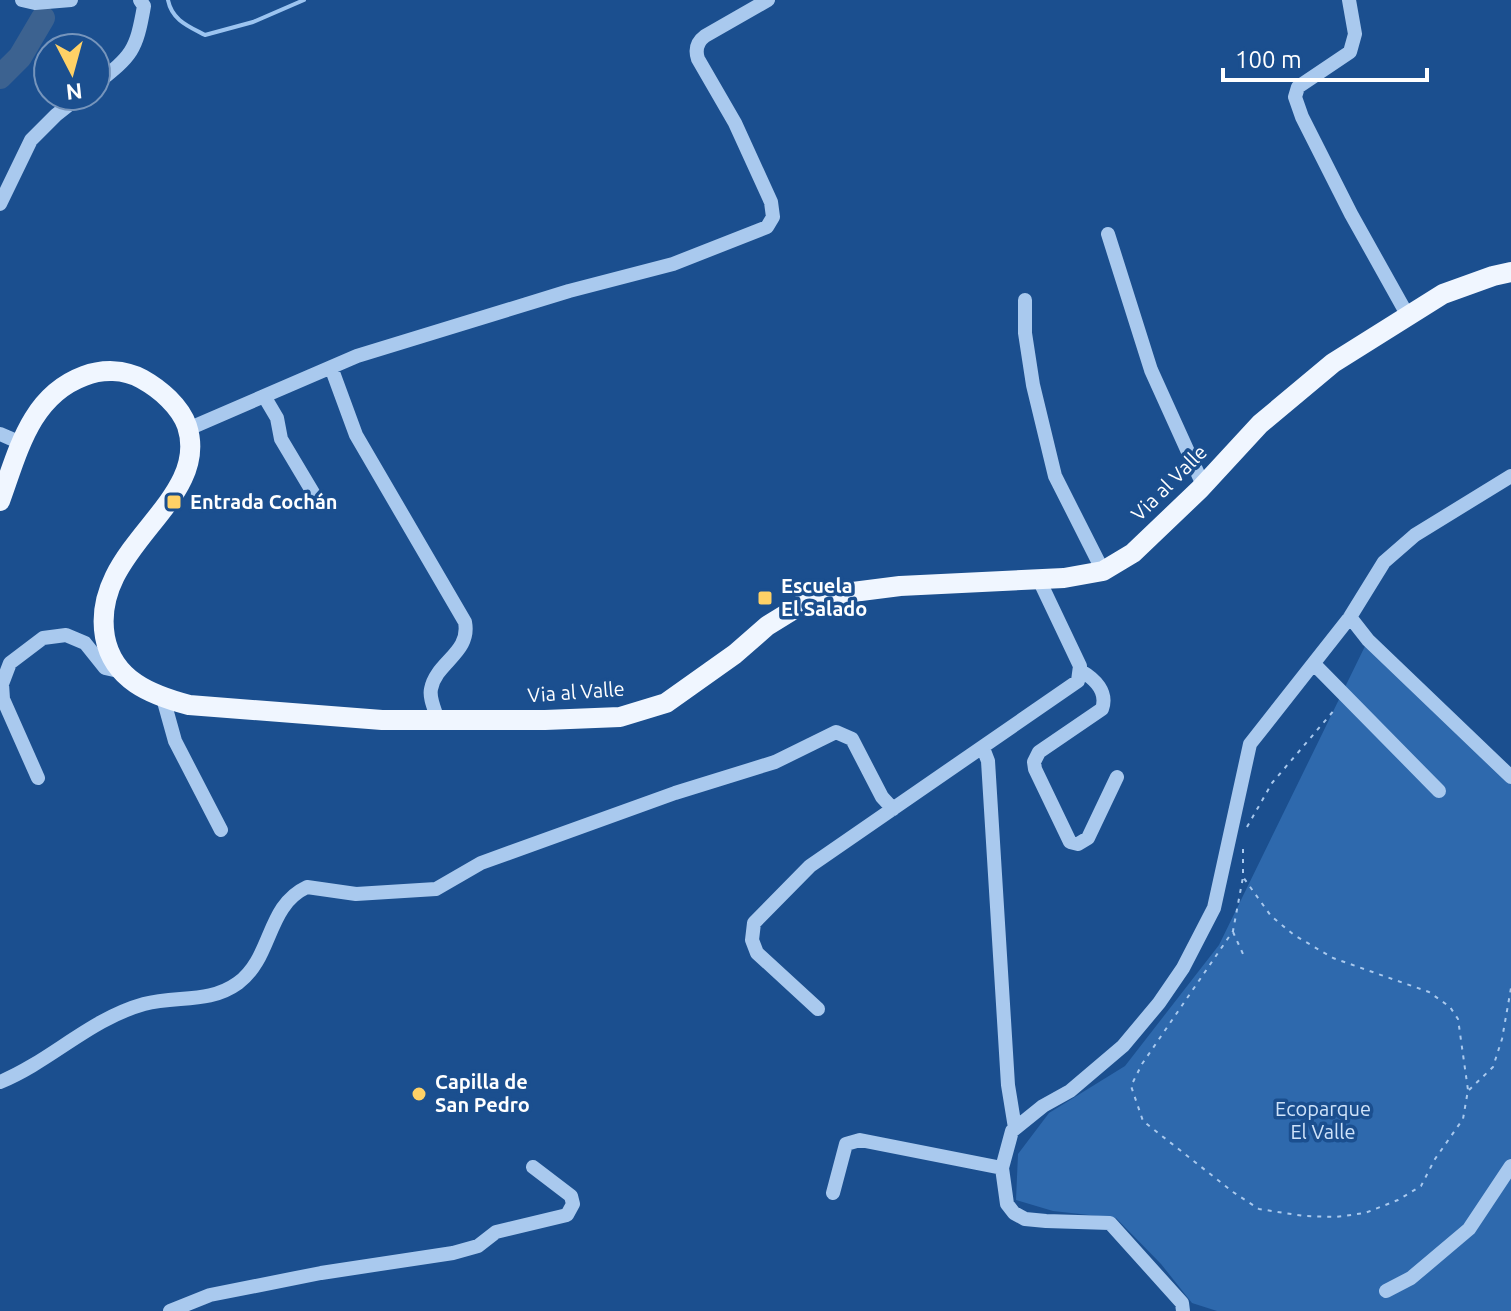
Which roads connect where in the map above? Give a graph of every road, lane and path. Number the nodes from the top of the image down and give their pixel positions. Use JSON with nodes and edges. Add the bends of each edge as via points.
{"nodes":[{"id":1,"x":22,"y":0,"type":"edge"},
{"id":2,"x":71,"y":0,"type":"edge"},
{"id":3,"x":140,"y":0,"type":"edge"},
{"id":4,"x":768,"y":0,"type":"edge"},
{"id":5,"x":1349,"y":0,"type":"edge"},
{"id":6,"x":112,"y":70,"type":"edge"},
{"id":7,"x":62,"y":112,"type":"edge"},
{"id":8,"x":0,"y":204,"type":"edge"},
{"id":9,"x":1108,"y":234,"type":"dead end"},
{"id":10,"x":1511,"y":272,"type":"edge"},
{"id":11,"x":1025,"y":300,"type":"dead end"},
{"id":12,"x":1408,"y":316,"type":"junction"},
{"id":13,"x":331,"y":367,"type":"junction"},
{"id":14,"x":264,"y":396,"type":"junction"},
{"id":15,"x":188,"y":429,"type":"junction"},
{"id":16,"x":0,"y":434,"type":"edge"},
{"id":17,"x":21,"y":443,"type":"junction"},
{"id":18,"x":1511,"y":476,"type":"edge"},
{"id":19,"x":1203,"y":485,"type":"junction"},
{"id":20,"x":315,"y":496,"type":"dead end"},
{"id":21,"x":0,"y":501,"type":"edge"},
{"id":22,"x":1103,"y":571,"type":"junction"},
{"id":23,"x":1043,"y":579,"type":"junction"},
{"id":24,"x":1350,"y":617,"type":"junction"},
{"id":25,"x":1314,"y":664,"type":"junction"},
{"id":26,"x":1081,"y":671,"type":"junction"},
{"id":27,"x":123,"y":672,"type":"junction"},
{"id":28,"x":1347,"y":697,"type":"junction"},
{"id":29,"x":163,"y":698,"type":"junction"},
{"id":30,"x":438,"y":720,"type":"junction"},
{"id":31,"x":983,"y":748,"type":"junction"},
{"id":32,"x":1117,"y":777,"type":"dead end"},
{"id":33,"x":1511,"y":777,"type":"edge"},
{"id":34,"x":38,"y":778,"type":"dead end"},
{"id":35,"x":1439,"y":791,"type":"dead end"},
{"id":36,"x":893,"y":809,"type":"junction"},
{"id":37,"x":221,"y":830,"type":"dead end"},
{"id":38,"x":1243,"y":836,"type":"dead end"},
{"id":39,"x":1243,"y":850,"type":"dead end"},
{"id":40,"x":1243,"y":877,"type":"junction"},
{"id":41,"x":1233,"y":931,"type":"junction"},
{"id":42,"x":1243,"y":954,"type":"dead end"},
{"id":43,"x":1511,"y":988,"type":"edge"},
{"id":44,"x":818,"y":1009,"type":"dead end"},
{"id":45,"x":0,"y":1082,"type":"edge"},
{"id":46,"x":1468,"y":1090,"type":"junction"},
{"id":47,"x":1015,"y":1128,"type":"junction"},
{"id":48,"x":1511,"y":1166,"type":"edge"},
{"id":49,"x":533,"y":1167,"type":"dead end"},
{"id":50,"x":1002,"y":1168,"type":"junction"},
{"id":51,"x":833,"y":1193,"type":"dead end"},
{"id":52,"x":1386,"y":1291,"type":"dead end"},
{"id":53,"x":170,"y":1311,"type":"edge"},
{"id":54,"x":1183,"y":1311,"type":"edge"}],
"edges":[{"from":1,"to":2,"type":"street"},
{"from":3,"to":6,"type":"street","via":[[144,6],[133,52]]},
{"from":4,"to":13,"type":"street","via":[[705,36],[696,51],[773,206],[767,227],[673,264],[569,291]]},
{"from":5,"to":12,"type":"street","via":[[1355,34],[1350,52],[1298,87],[1295,97]]},
{"from":7,"to":8,"type":"street","via":[[31,140]]},
{"from":9,"to":19,"type":"street","via":[[1151,370]]},
{"from":10,"to":12,"type":"main road","name":"Via al Valle","via":[[1443,294]]},
{"from":11,"to":22,"type":"street","via":[[1033,385],[1055,476]]},
{"from":12,"to":19,"type":"main road","name":"Via al Valle","via":[[1333,363],[1260,424]]},
{"from":13,"to":14,"type":"street"},
{"from":13,"to":30,"type":"street","via":[[356,435],[465,622],[463,645],[434,678],[429,692]]},
{"from":14,"to":15,"type":"street"},
{"from":14,"to":20,"type":"street","via":[[277,418],[281,439]]},
{"from":15,"to":17,"type":"main road","via":[[177,407],[145,381],[131,373],[98,370],[68,382],[42,403]]},
{"from":15,"to":27,"type":"main road","name":"Via al Valle","via":[[188,469],[178,489],[111,581],[105,637],[114,664]]},
{"from":16,"to":17,"type":"street"},
{"from":17,"to":21,"type":"main road"},
{"from":18,"to":24,"type":"street","via":[[1384,562]]},
{"from":19,"to":22,"type":"main road","name":"Via al Valle","via":[[1133,553]]},
{"from":22,"to":23,"type":"main road","name":"Via al Valle"},
{"from":23,"to":26,"type":"street"},
{"from":23,"to":30,"type":"main road","name":"Via al Valle","via":[[900,586],[801,605],[666,703],[620,717]]},
{"from":24,"to":25,"type":"street"},
{"from":24,"to":33,"type":"street"},
{"from":25,"to":28,"type":"street"},
{"from":25,"to":47,"type":"street","via":[[1250,744],[1214,908],[1183,968],[1123,1046]]},
{"from":26,"to":31,"type":"street","via":[[1075,684]]},
{"from":26,"to":32,"type":"street","via":[[1103,694],[1102,709],[1039,752],[1034,762],[1070,842],[1088,838]]},
{"from":27,"to":29,"type":"main road","name":"Via al Valle"},
{"from":27,"to":34,"type":"street","via":[[105,668],[85,643],[66,635],[43,638],[10,663],[3,699]]},
{"from":28,"to":35,"type":"street"},
{"from":28,"to":38,"type":"path","via":[[1272,783]]},
{"from":29,"to":30,"type":"main road","name":"Via al Valle","via":[[298,714]]},
{"from":29,"to":37,"type":"street","via":[[175,741]]},
{"from":31,"to":36,"type":"street"},
{"from":31,"to":47,"type":"street"},
{"from":36,"to":44,"type":"street","via":[[810,866],[754,923],[757,953]]},
{"from":36,"to":45,"type":"street","via":[[852,739],[842,732],[830,733],[775,762],[481,863],[436,889],[356,894],[307,887],[285,903],[260,960],[238,983],[203,998],[127,1010]]},
{"from":39,"to":40,"type":"path"},
{"from":40,"to":41,"type":"path"},
{"from":40,"to":46,"type":"path","via":[[1271,916],[1307,943],[1333,958],[1429,992],[1450,1007],[1458,1019]]},
{"from":41,"to":42,"type":"path"},
{"from":41,"to":46,"type":"path","via":[[1131,1086],[1143,1121],[1233,1192],[1259,1209],[1304,1216],[1365,1213],[1398,1200],[1421,1186],[1463,1119]]},
{"from":43,"to":46,"type":"path","via":[[1493,1067]]},
{"from":47,"to":50,"type":"street"},
{"from":48,"to":52,"type":"street","via":[[1469,1229],[1411,1278]]},
{"from":49,"to":53,"type":"street","via":[[571,1196],[567,1215],[496,1232],[478,1246],[453,1253],[210,1295]]},
{"from":50,"to":51,"type":"street","via":[[860,1140],[846,1144]]},
{"from":50,"to":54,"type":"street","via":[[1007,1204],[1014,1213],[1025,1219],[1110,1223],[1182,1303]]}]}
